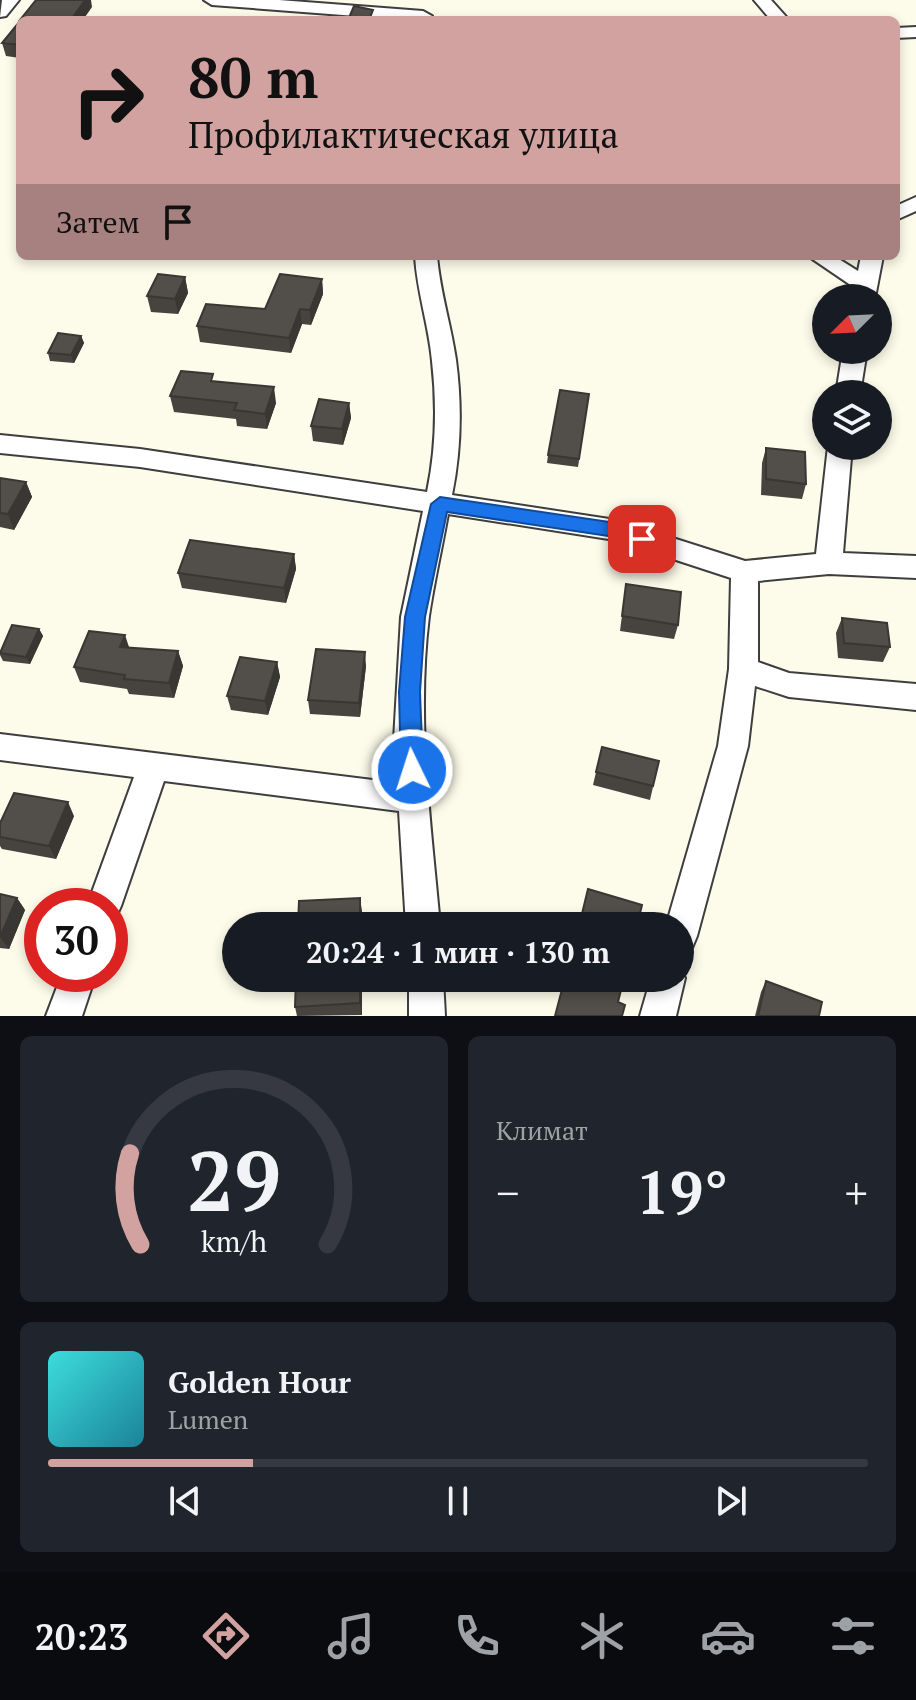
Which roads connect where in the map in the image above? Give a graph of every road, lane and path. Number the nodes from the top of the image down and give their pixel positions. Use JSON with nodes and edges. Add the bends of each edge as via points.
{"nodes":[{"id":1,"x":11,"y":0,"type":"edge"},
{"id":2,"x":212,"y":0,"type":"edge"},
{"id":3,"x":762,"y":0,"type":"edge"},
{"id":4,"x":0,"y":12,"type":"edge"},
{"id":5,"x":423,"y":12,"type":"edge"},
{"id":6,"x":776,"y":16,"type":"edge"},
{"id":7,"x":426,"y":260,"type":"edge"},
{"id":8,"x":824,"y":260,"type":"edge"},
{"id":9,"x":871,"y":260,"type":"edge"},
{"id":10,"x":855,"y":284,"type":"edge"},
{"id":11,"x":867,"y":284,"type":"edge"},
{"id":12,"x":0,"y":444,"type":"edge"},
{"id":13,"x":839,"y":460,"type":"edge"},
{"id":14,"x":440,"y":504,"type":"junction"},
{"id":15,"x":829,"y":563,"type":"junction"},
{"id":16,"x":916,"y":567,"type":"edge"},
{"id":17,"x":745,"y":572,"type":"junction"},
{"id":18,"x":743,"y":669,"type":"junction"},
{"id":19,"x":916,"y":697,"type":"edge"},
{"id":20,"x":0,"y":747,"type":"edge"},
{"id":21,"x":153,"y":768,"type":"junction"},
{"id":22,"x":415,"y":799,"type":"junction"},
{"id":23,"x":110,"y":888,"type":"edge"},
{"id":24,"x":422,"y":912,"type":"edge"},
{"id":25,"x":687,"y":912,"type":"edge"},
{"id":26,"x":73,"y":992,"type":"edge"},
{"id":27,"x":426,"y":992,"type":"edge"},
{"id":28,"x":664,"y":992,"type":"edge"},
{"id":29,"x":64,"y":1016,"type":"edge"},
{"id":30,"x":427,"y":1016,"type":"edge"},
{"id":31,"x":658,"y":1016,"type":"edge"}],
"edges":[{"from":1,"to":4,"type":"street"},
{"from":2,"to":5,"type":"street"},
{"from":3,"to":6,"type":"street"},
{"from":7,"to":14,"type":"street","via":[[444,360],[448,451]]},
{"from":8,"to":10,"type":"street"},
{"from":9,"to":11,"type":"street"},
{"from":12,"to":14,"type":"street","via":[[140,458]]},
{"from":13,"to":15,"type":"street"},
{"from":14,"to":17,"type":"street","via":[[616,530]]},
{"from":14,"to":22,"type":"street","via":[[415,617],[409,740]]},
{"from":15,"to":16,"type":"street"},
{"from":15,"to":17,"type":"street"},
{"from":17,"to":18,"type":"street"},
{"from":18,"to":19,"type":"street","via":[[789,685]]},
{"from":18,"to":25,"type":"street","via":[[733,746]]},
{"from":20,"to":21,"type":"street"},
{"from":21,"to":22,"type":"street"},
{"from":21,"to":23,"type":"street"},
{"from":22,"to":24,"type":"street"},
{"from":26,"to":29,"type":"street"},
{"from":27,"to":30,"type":"street"},
{"from":28,"to":31,"type":"street"}]}
